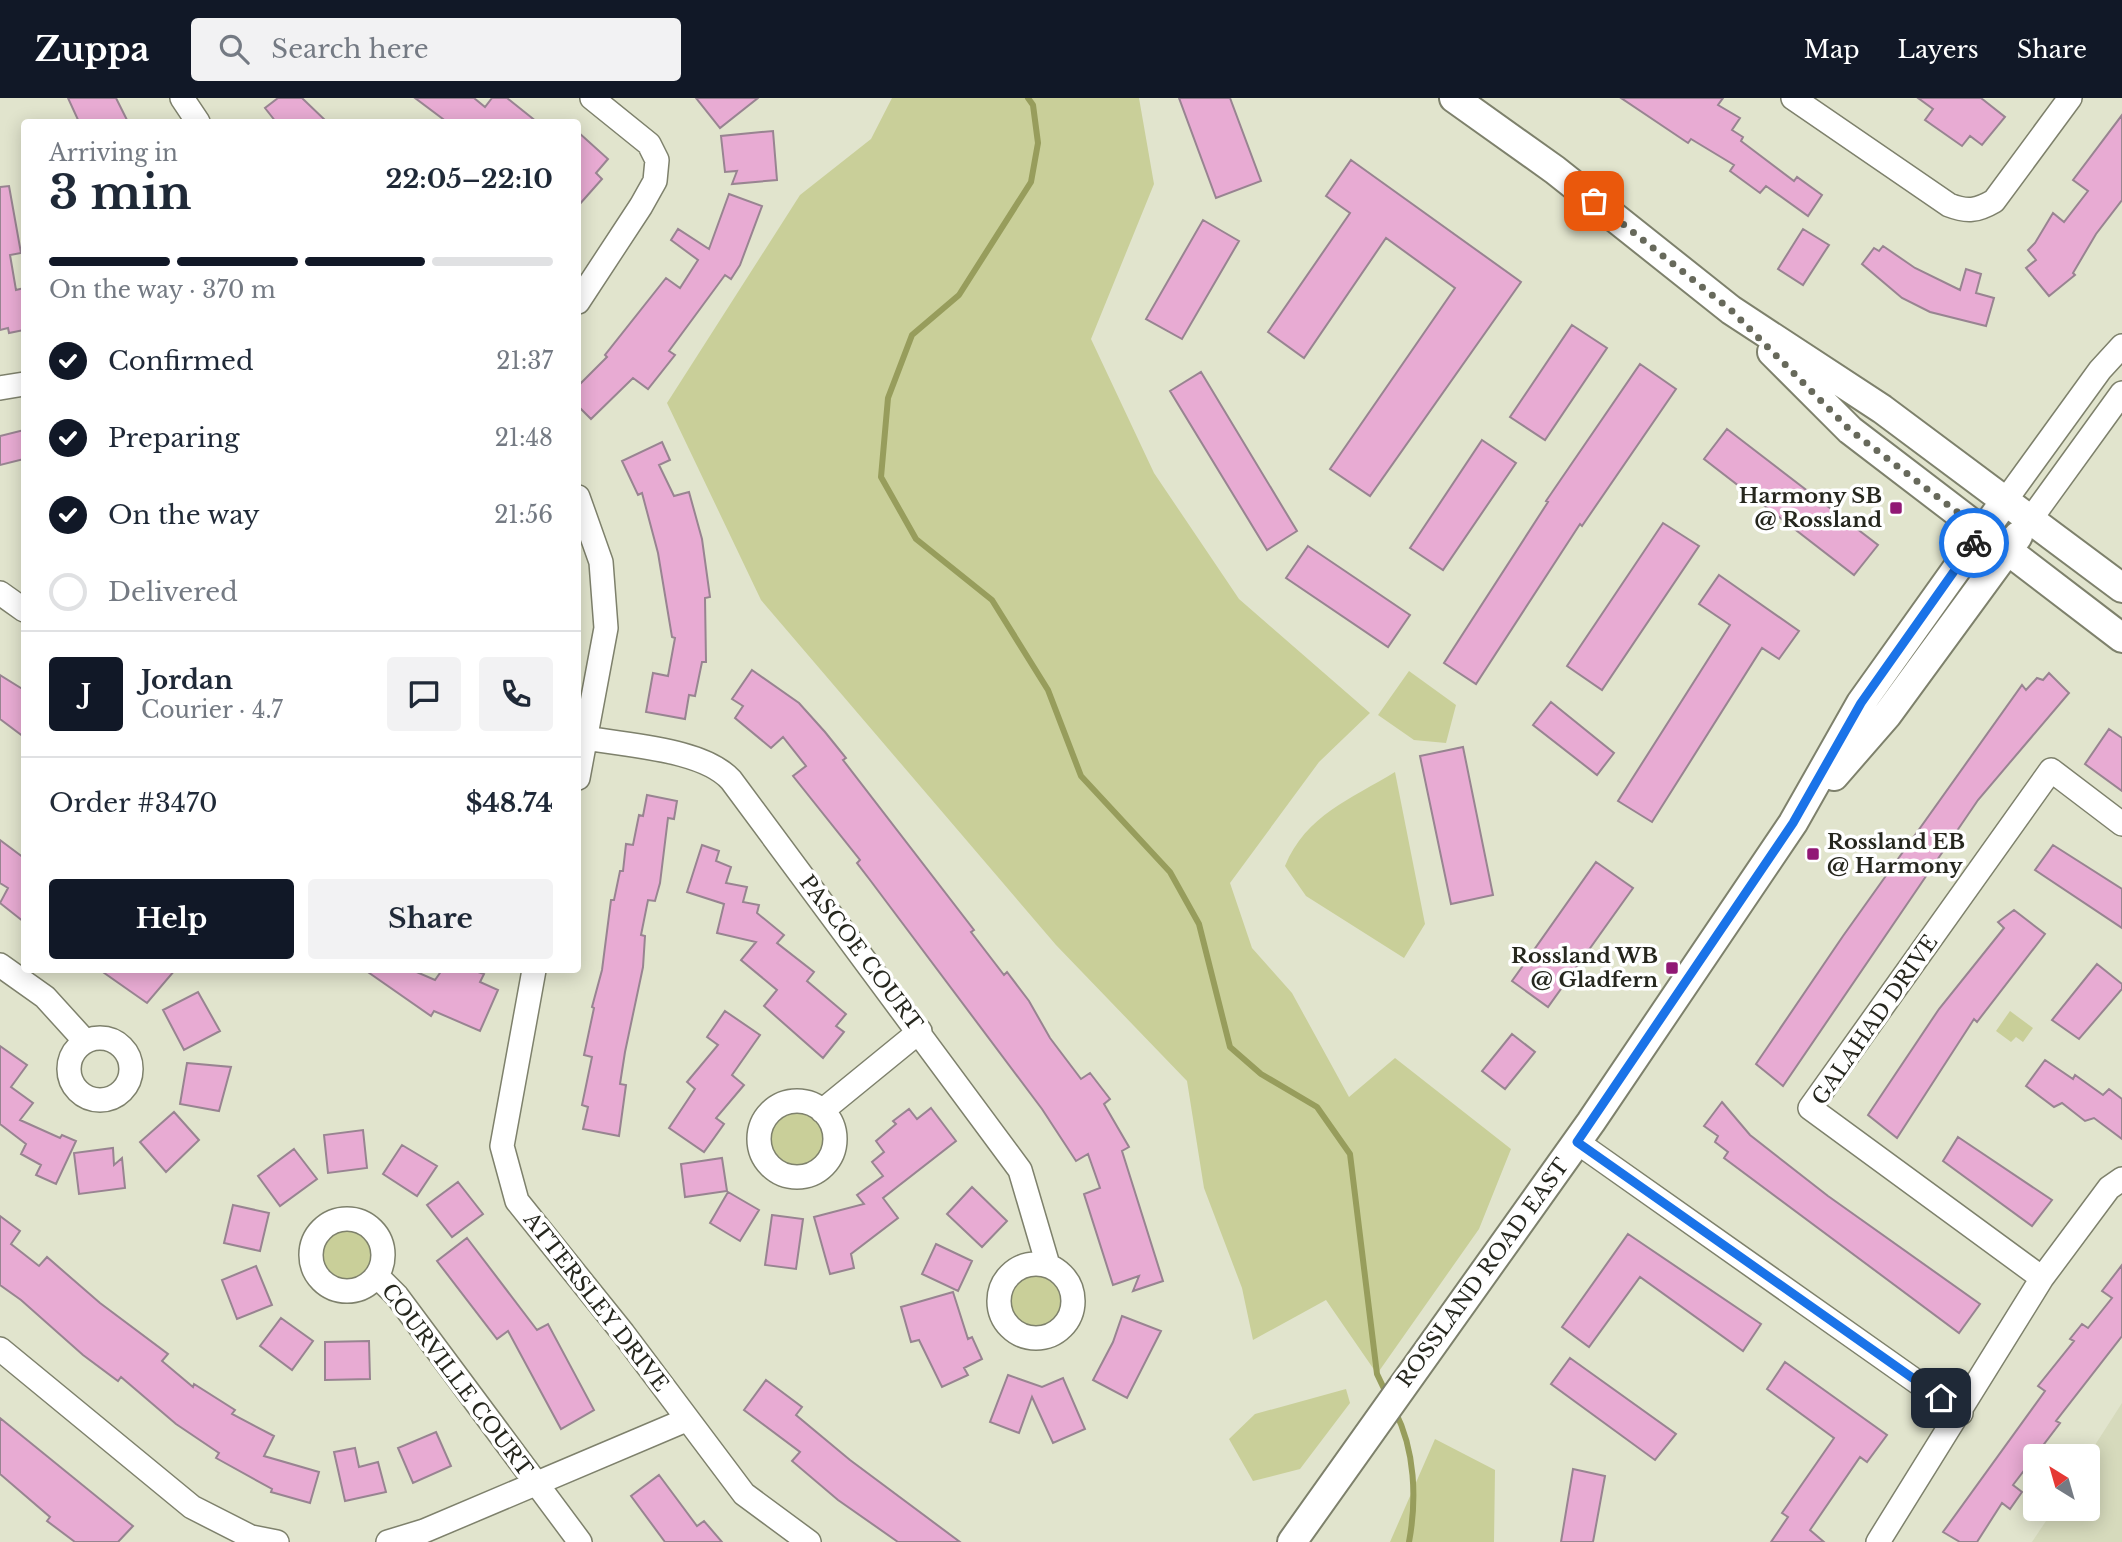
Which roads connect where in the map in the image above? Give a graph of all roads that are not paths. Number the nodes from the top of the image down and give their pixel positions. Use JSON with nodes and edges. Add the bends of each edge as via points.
{"nodes":[{"id":1,"x":182,"y":98,"type":"edge"},
{"id":2,"x":592,"y":98,"type":"edge"},
{"id":3,"x":1454,"y":98,"type":"edge"},
{"id":4,"x":1793,"y":98,"type":"edge"},
{"id":5,"x":2070,"y":98,"type":"edge"},
{"id":6,"x":196,"y":119,"type":"edge"},
{"id":7,"x":581,"y":297,"type":"edge"},
{"id":8,"x":1731,"y":310,"type":"junction"},
{"id":9,"x":2122,"y":346,"type":"edge"},
{"id":10,"x":21,"y":384,"type":"edge"},
{"id":11,"x":0,"y":388,"type":"edge"},
{"id":12,"x":2122,"y":393,"type":"edge"},
{"id":13,"x":2005,"y":501,"type":"junction"},
{"id":14,"x":581,"y":505,"type":"edge"},
{"id":15,"x":2030,"y":520,"type":"junction"},
{"id":16,"x":1982,"y":531,"type":"junction"},
{"id":17,"x":2008,"y":551,"type":"junction"},
{"id":18,"x":2122,"y":588,"type":"edge"},
{"id":19,"x":0,"y":593,"type":"edge"},
{"id":20,"x":21,"y":608,"type":"edge"},
{"id":21,"x":2122,"y":638,"type":"edge"},
{"id":22,"x":587,"y":738,"type":"junction"},
{"id":23,"x":581,"y":765,"type":"edge"},
{"id":24,"x":1793,"y":823,"type":"junction"},
{"id":25,"x":2122,"y":824,"type":"edge"},
{"id":26,"x":0,"y":965,"type":"edge"},
{"id":27,"x":533,"y":973,"type":"edge"},
{"id":28,"x":920,"y":1031,"type":"junction"},
{"id":29,"x":85,"y":1041,"type":"dead end"},
{"id":30,"x":822,"y":1111,"type":"dead end"},
{"id":31,"x":1577,"y":1142,"type":"junction"},
{"id":32,"x":2122,"y":1179,"type":"edge"},
{"id":33,"x":1048,"y":1265,"type":"dead end"},
{"id":34,"x":377,"y":1276,"type":"dead end"},
{"id":35,"x":2042,"y":1278,"type":"junction"},
{"id":36,"x":0,"y":1349,"type":"edge"},
{"id":37,"x":1961,"y":1413,"type":"junction"},
{"id":38,"x":686,"y":1420,"type":"junction"},
{"id":39,"x":537,"y":1484,"type":"junction"},
{"id":40,"x":277,"y":1542,"type":"edge"},
{"id":41,"x":388,"y":1542,"type":"edge"},
{"id":42,"x":580,"y":1542,"type":"edge"},
{"id":43,"x":809,"y":1542,"type":"edge"},
{"id":44,"x":1292,"y":1542,"type":"edge"},
{"id":45,"x":1878,"y":1542,"type":"edge"}],
"edges":[{"from":1,"to":6,"type":"street"},
{"from":2,"to":7,"type":"street","via":[[649,144],[657,160],[655,181]]},
{"from":3,"to":8,"type":"main road","via":[[1555,170]]},
{"from":4,"to":5,"type":"street","via":[[1949,205],[1965,211],[1994,201]]},
{"from":8,"to":13,"type":"main road","via":[[1882,409]]},
{"from":8,"to":16,"type":"main road","via":[[1850,430]]},
{"from":9,"to":13,"type":"street","name":"ROSSLAND ROAD EAST"},
{"from":10,"to":11,"type":"street"},
{"from":12,"to":15,"type":"street"},
{"from":13,"to":15,"type":"main road"},
{"from":13,"to":16,"type":"main road","name":"ROSSLAND ROAD EAST"},
{"from":14,"to":22,"type":"street","via":[[601,562],[606,628]]},
{"from":15,"to":17,"type":"main road"},
{"from":15,"to":18,"type":"main road"},
{"from":16,"to":17,"type":"main road"},
{"from":16,"to":24,"type":"main road","name":"ROSSLAND ROAD EAST","via":[[1861,703]]},
{"from":17,"to":21,"type":"main road"},
{"from":17,"to":24,"type":"main road","via":[[1886,715]]},
{"from":19,"to":20,"type":"street"},
{"from":22,"to":23,"type":"street"},
{"from":22,"to":28,"type":"street","name":"PASCOE COURT","via":[[703,760],[722,771]]},
{"from":24,"to":31,"type":"main road","name":"ROSSLAND ROAD EAST"},
{"from":25,"to":35,"type":"street","name":"GALAHAD DRIVE","via":[[2051,770],[1810,1108]]},
{"from":26,"to":29,"type":"street","via":[[45,997]]},
{"from":27,"to":38,"type":"street","name":"ATTERSLEY DRIVE","via":[[502,1146],[517,1201],[623,1332]]},
{"from":28,"to":30,"type":"street"},
{"from":28,"to":33,"type":"street","name":"PASCOE COURT","via":[[1020,1170]]},
{"from":31,"to":37,"type":"street"},
{"from":31,"to":44,"type":"main road","name":"ROSSLAND ROAD EAST"},
{"from":32,"to":35,"type":"street","via":[[2109,1188]]},
{"from":34,"to":39,"type":"street","name":"COURVILLE COURT","via":[[397,1296]]},
{"from":35,"to":37,"type":"street"},
{"from":36,"to":40,"type":"street","via":[[191,1507],[251,1537]]},
{"from":37,"to":45,"type":"street"},
{"from":38,"to":39,"type":"street"},
{"from":38,"to":43,"type":"street","name":"ATTERSLEY DRIVE","via":[[744,1494]]},
{"from":39,"to":41,"type":"street"},
{"from":39,"to":42,"type":"street","name":"COURVILLE COURT"}]}
